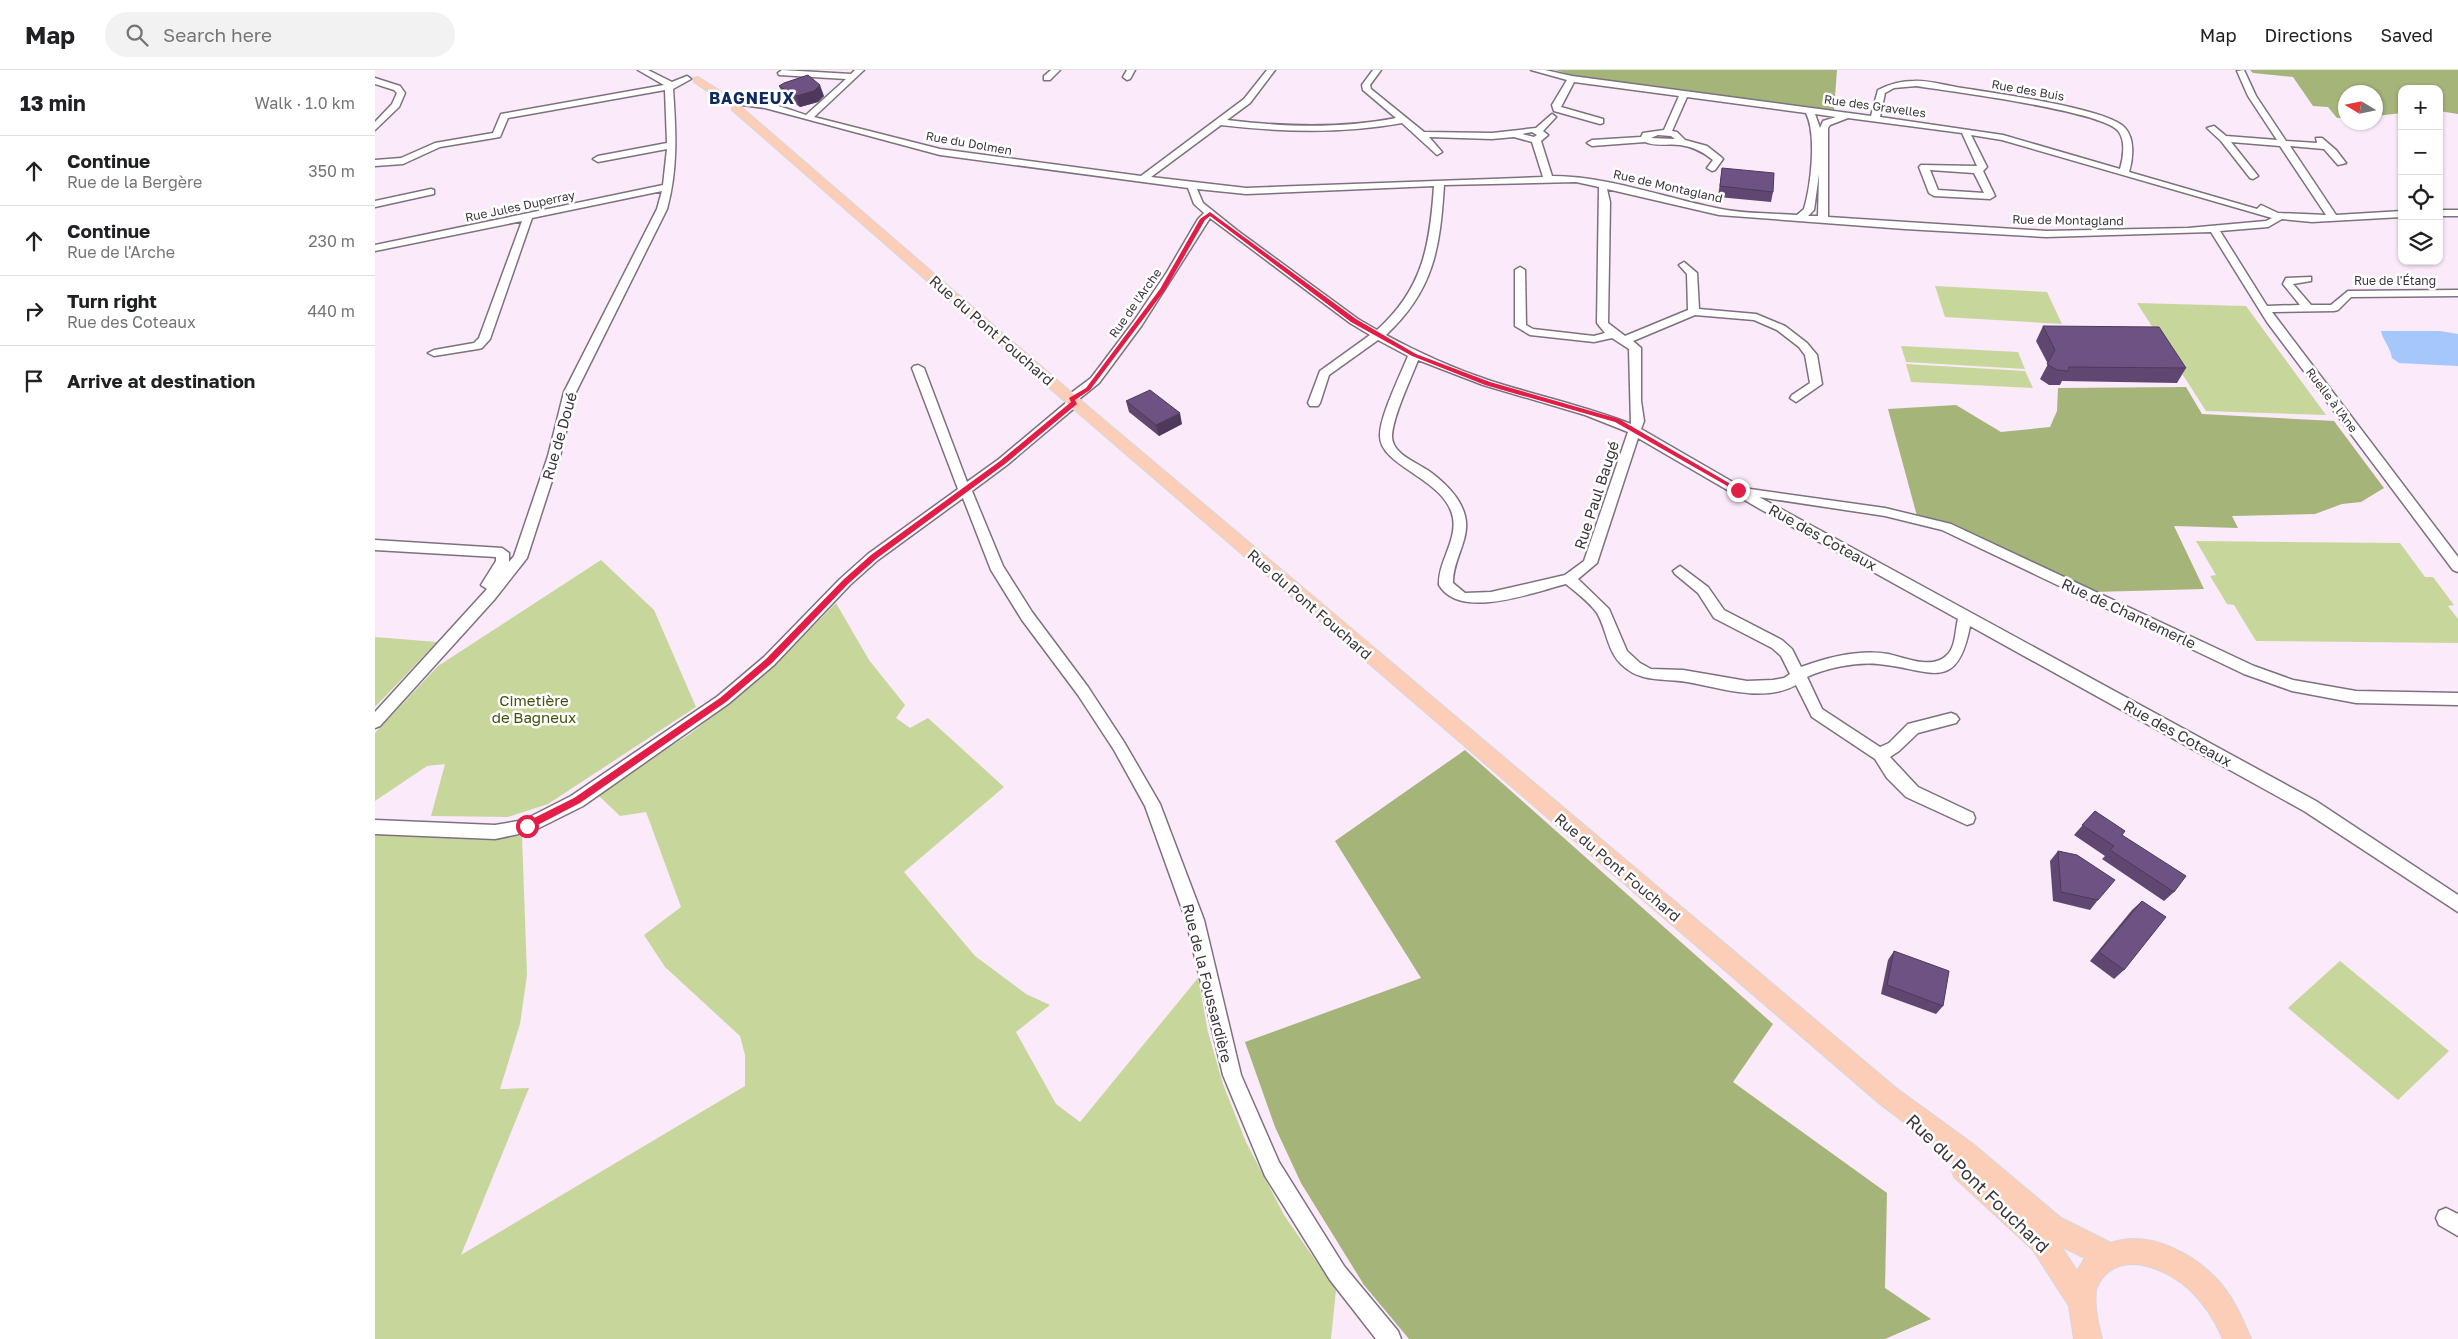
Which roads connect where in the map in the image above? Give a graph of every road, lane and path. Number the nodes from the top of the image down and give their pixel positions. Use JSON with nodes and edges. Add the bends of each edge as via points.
{"nodes":[{"id":1,"x":642,"y":70,"type":"edge"},
{"id":2,"x":860,"y":70,"type":"edge"},
{"id":3,"x":1056,"y":70,"type":"edge"},
{"id":4,"x":1271,"y":70,"type":"edge"},
{"id":5,"x":1377,"y":70,"type":"edge"},
{"id":6,"x":1535,"y":70,"type":"edge"},
{"id":7,"x":2241,"y":71,"type":"edge"},
{"id":8,"x":781,"y":73,"type":"dead end"},
{"id":9,"x":691,"y":76,"type":"edge"},
{"id":10,"x":853,"y":77,"type":"junction"},
{"id":11,"x":1047,"y":78,"type":"dead end"},
{"id":12,"x":1572,"y":79,"type":"junction"},
{"id":13,"x":375,"y":82,"type":"edge"},
{"id":14,"x":671,"y":85,"type":"junction"},
{"id":15,"x":1684,"y":94,"type":"junction"},
{"id":16,"x":736,"y":104,"type":"junction"},
{"id":17,"x":1809,"y":110,"type":"junction"},
{"id":18,"x":1820,"y":111,"type":"junction"},
{"id":19,"x":1848,"y":115,"type":"junction"},
{"id":20,"x":1552,"y":117,"type":"dead end"},
{"id":21,"x":806,"y":118,"type":"junction"},
{"id":22,"x":1225,"y":119,"type":"junction"},
{"id":23,"x":1875,"y":119,"type":"junction"},
{"id":24,"x":1401,"y":120,"type":"junction"},
{"id":25,"x":1600,"y":121,"type":"dead end"},
{"id":26,"x":375,"y":128,"type":"edge"},
{"id":27,"x":1824,"y":128,"type":"junction"},
{"id":28,"x":2211,"y":128,"type":"dead end"},
{"id":29,"x":1965,"y":131,"type":"junction"},
{"id":30,"x":1667,"y":133,"type":"junction"},
{"id":31,"x":1422,"y":135,"type":"junction"},
{"id":32,"x":1537,"y":135,"type":"junction"},
{"id":33,"x":1646,"y":139,"type":"junction"},
{"id":34,"x":2224,"y":139,"type":"junction"},
{"id":35,"x":1680,"y":142,"type":"junction"},
{"id":36,"x":1592,"y":143,"type":"dead end"},
{"id":37,"x":2285,"y":144,"type":"junction"},
{"id":38,"x":672,"y":145,"type":"junction"},
{"id":39,"x":1437,"y":152,"type":"dead end"},
{"id":40,"x":598,"y":158,"type":"dead end"},
{"id":41,"x":375,"y":163,"type":"edge"},
{"id":42,"x":2341,"y":163,"type":"dead end"},
{"id":43,"x":1712,"y":168,"type":"dead end"},
{"id":44,"x":1159,"y":169,"type":"junction"},
{"id":45,"x":1978,"y":170,"type":"junction"},
{"id":46,"x":2124,"y":172,"type":"junction"},
{"id":47,"x":2253,"y":176,"type":"dead end"},
{"id":48,"x":1143,"y":179,"type":"junction"},
{"id":49,"x":1548,"y":179,"type":"junction"},
{"id":50,"x":1163,"y":182,"type":"junction"},
{"id":51,"x":1439,"y":183,"type":"junction"},
{"id":52,"x":1605,"y":184,"type":"junction"},
{"id":53,"x":1194,"y":186,"type":"junction"},
{"id":54,"x":669,"y":187,"type":"junction"},
{"id":55,"x":1621,"y":189,"type":"junction"},
{"id":56,"x":431,"y":192,"type":"dead end"},
{"id":57,"x":1605,"y":202,"type":"junction"},
{"id":58,"x":1811,"y":202,"type":"junction"},
{"id":59,"x":375,"y":204,"type":"edge"},
{"id":60,"x":1210,"y":213,"type":"junction"},
{"id":61,"x":2261,"y":213,"type":"junction"},
{"id":62,"x":2443,"y":213,"type":"edge"},
{"id":63,"x":2458,"y":213,"type":"edge"},
{"id":64,"x":2398,"y":214,"type":"edge"},
{"id":65,"x":2277,"y":215,"type":"junction"},
{"id":66,"x":528,"y":217,"type":"junction"},
{"id":67,"x":1799,"y":218,"type":"junction"},
{"id":68,"x":2333,"y":218,"type":"junction"},
{"id":69,"x":1819,"y":220,"type":"junction"},
{"id":70,"x":2220,"y":228,"type":"junction"},
{"id":71,"x":375,"y":248,"type":"edge"},
{"id":72,"x":1684,"y":265,"type":"dead end"},
{"id":73,"x":1520,"y":270,"type":"dead end"},
{"id":74,"x":2307,"y":279,"type":"dead end"},
{"id":75,"x":2458,"y":294,"type":"edge"},
{"id":76,"x":2308,"y":308,"type":"junction"},
{"id":77,"x":2265,"y":309,"type":"junction"},
{"id":78,"x":1693,"y":312,"type":"junction"},
{"id":79,"x":1614,"y":334,"type":"junction"},
{"id":80,"x":1378,"y":335,"type":"junction"},
{"id":81,"x":1626,"y":340,"type":"junction"},
{"id":82,"x":434,"y":354,"type":"dead end"},
{"id":83,"x":1414,"y":355,"type":"junction"},
{"id":84,"x":918,"y":368,"type":"dead end"},
{"id":85,"x":1796,"y":398,"type":"dead end"},
{"id":86,"x":1073,"y":401,"type":"junction"},
{"id":87,"x":1635,"y":401,"type":"junction"},
{"id":88,"x":1314,"y":403,"type":"dead end"},
{"id":89,"x":1617,"y":421,"type":"junction"},
{"id":90,"x":1634,"y":430,"type":"junction"},
{"id":91,"x":1738,"y":490,"type":"junction"},
{"id":92,"x":965,"y":491,"type":"junction"},
{"id":93,"x":1787,"y":498,"type":"junction"},
{"id":94,"x":1805,"y":501,"type":"junction"},
{"id":95,"x":1768,"y":507,"type":"junction"},
{"id":96,"x":1792,"y":520,"type":"junction"},
{"id":97,"x":375,"y":545,"type":"edge"},
{"id":98,"x":2458,"y":567,"type":"edge"},
{"id":99,"x":1680,"y":571,"type":"dead end"},
{"id":100,"x":1569,"y":579,"type":"junction"},
{"id":101,"x":489,"y":596,"type":"junction"},
{"id":102,"x":1966,"y":616,"type":"junction"},
{"id":103,"x":1799,"y":675,"type":"junction"},
{"id":104,"x":2458,"y":699,"type":"edge"},
{"id":105,"x":1951,"y":719,"type":"dead end"},
{"id":106,"x":375,"y":722,"type":"edge"},
{"id":107,"x":1880,"y":755,"type":"junction"},
{"id":108,"x":1967,"y":818,"type":"dead end"},
{"id":109,"x":375,"y":827,"type":"edge"},
{"id":110,"x":2458,"y":904,"type":"edge"},
{"id":111,"x":1888,"y":1096,"type":"junction"},
{"id":112,"x":2109,"y":1255,"type":"junction"},
{"id":113,"x":2080,"y":1299,"type":"junction"},
{"id":114,"x":2233,"y":1329,"type":"edge"},
{"id":115,"x":1390,"y":1339,"type":"edge"},
{"id":116,"x":2088,"y":1339,"type":"edge"},
{"id":117,"x":2252,"y":1339,"type":"edge"}],
"edges":[{"from":1,"to":14,"type":"street"},
{"from":2,"to":10,"type":"street"},
{"from":3,"to":11,"type":"street"},
{"from":4,"to":22,"type":"street","via":[[1247,101]]},
{"from":5,"to":24,"type":"street","via":[[1367,90]]},
{"from":6,"to":12,"type":"street","name":"Rue des Gravelles"},
{"from":7,"to":37,"type":"street","via":[[2252,96]]},
{"from":8,"to":10,"type":"street"},
{"from":9,"to":14,"type":"street"},
{"from":9,"to":16,"type":"main road","name":"Rue du Pont Fouchard"},
{"from":10,"to":21,"type":"street"},
{"from":12,"to":15,"type":"street","name":"Rue des Gravelles"},
{"from":12,"to":25,"type":"street","via":[[1556,104],[1557,109]]},
{"from":13,"to":26,"type":"street","via":[[397,88],[401,93],[396,105]]},
{"from":14,"to":38,"type":"street","name":"Rue de Doué"},
{"from":14,"to":41,"type":"street","via":[[504,116],[497,135],[438,145],[403,161]]},
{"from":15,"to":17,"type":"street","name":"Rue des Gravelles"},
{"from":15,"to":30,"type":"street"},
{"from":16,"to":21,"type":"street","name":"Rue du Dolmen","via":[[766,106]]},
{"from":16,"to":86,"type":"main road","name":"Rue du Pont Fouchard"},
{"from":17,"to":18,"type":"street","name":"Rue des Gravelles"},
{"from":17,"to":58,"type":"street","via":[[1814,117]]},
{"from":18,"to":19,"type":"street","name":"Rue des Gravelles"},
{"from":18,"to":27,"type":"street"},
{"from":19,"to":23,"type":"street","name":"Rue des Gravelles"},
{"from":19,"to":27,"type":"street","via":[[1826,123]]},
{"from":20,"to":32,"type":"street"},
{"from":21,"to":48,"type":"street","name":"Rue du Dolmen","via":[[940,152]]},
{"from":22,"to":24,"type":"street","via":[[1259,126],[1339,128]]},
{"from":22,"to":44,"type":"street"},
{"from":23,"to":29,"type":"street","name":"Rue des Gravelles"},
{"from":23,"to":46,"type":"street","name":"Rue des Buis","via":[[1881,92],[1891,86],[1916,83],[2091,114],[2119,127],[2125,134],[2127,164]]},
{"from":24,"to":31,"type":"street"},
{"from":27,"to":69,"type":"street"},
{"from":28,"to":34,"type":"street"},
{"from":29,"to":45,"type":"street","via":[[1982,167]]},
{"from":29,"to":46,"type":"street","name":"Rue des Gravelles","via":[[2036,146]]},
{"from":30,"to":33,"type":"street","via":[[1651,133],[1646,135]]},
{"from":30,"to":35,"type":"street"},
{"from":31,"to":32,"type":"street"},
{"from":31,"to":39,"type":"street"},
{"from":32,"to":49,"type":"street"},
{"from":33,"to":35,"type":"street"},
{"from":33,"to":36,"type":"street"},
{"from":34,"to":37,"type":"street"},
{"from":34,"to":47,"type":"street"},
{"from":35,"to":43,"type":"street","via":[[1704,148],[1718,158]]},
{"from":37,"to":42,"type":"street","via":[[2322,143]]},
{"from":37,"to":68,"type":"street"},
{"from":38,"to":40,"type":"street"},
{"from":38,"to":54,"type":"street","name":"Rue de Doué"},
{"from":44,"to":48,"type":"street"},
{"from":44,"to":50,"type":"street","via":[[1164,174]]},
{"from":45,"to":45,"type":"street","via":[[1990,196],[1934,193],[1924,167]]},
{"from":46,"to":61,"type":"street","name":"Rue des Gravelles"},
{"from":48,"to":50,"type":"street","name":"Rue du Dolmen"},
{"from":49,"to":51,"type":"street","name":"Rue de Montagland"},
{"from":49,"to":52,"type":"street","name":"Rue de Montagland"},
{"from":50,"to":53,"type":"street","name":"Rue du Dolmen"},
{"from":51,"to":53,"type":"street","name":"Rue de Montagland","via":[[1275,191]]},
{"from":51,"to":80,"type":"street","via":[[1436,227],[1419,287],[1401,314]]},
{"from":52,"to":55,"type":"street","name":"Rue de Montagland"},
{"from":52,"to":57,"type":"street","via":[[1602,190]]},
{"from":53,"to":60,"type":"street","name":"Rue des Coteaux","via":[[1194,196]]},
{"from":54,"to":66,"type":"street","name":"Rue Jules Duperray"},
{"from":54,"to":101,"type":"street","name":"Rue de Doué","via":[[662,209],[570,392],[526,544],[510,572]]},
{"from":55,"to":57,"type":"street"},
{"from":55,"to":67,"type":"street","name":"Rue de Montagland","via":[[1705,210]]},
{"from":56,"to":59,"type":"street"},
{"from":57,"to":79,"type":"street","via":[[1603,322],[1606,329]]},
{"from":58,"to":67,"type":"street","via":[[1809,210]]},
{"from":58,"to":69,"type":"street"},
{"from":60,"to":80,"type":"street","name":"Rue des Coteaux","via":[[1345,315]]},
{"from":60,"to":86,"type":"street","name":"Rue de l'Arche","via":[[1203,219],[1163,290],[1088,389]]},
{"from":61,"to":65,"type":"street","name":"Rue de Montagland"},
{"from":61,"to":70,"type":"street","name":"Rue de Montagland"},
{"from":62,"to":63,"type":"street"},
{"from":64,"to":68,"type":"street","name":"Rue de Montagland"},
{"from":65,"to":68,"type":"street","name":"Rue de Montagland"},
{"from":65,"to":70,"type":"street","name":"Rue de Montagland","via":[[2277,219],[2268,224]]},
{"from":66,"to":71,"type":"street","name":"Rue Jules Duperray"},
{"from":66,"to":82,"type":"street","via":[[484,339],[478,346]]},
{"from":67,"to":69,"type":"street","name":"Rue de Montagland"},
{"from":69,"to":70,"type":"street","name":"Rue de Montagland","via":[[2046,234]]},
{"from":70,"to":77,"type":"street","name":"Ruelle à l'Ane"},
{"from":72,"to":78,"type":"street","via":[[1692,273]]},
{"from":73,"to":79,"type":"street","via":[[1521,326],[1530,332],[1595,339]]},
{"from":74,"to":76,"type":"street","via":[[2290,280],[2288,284]]},
{"from":75,"to":76,"type":"street","name":"Rue de l'Étang","via":[[2348,294],[2334,308]]},
{"from":76,"to":77,"type":"street","name":"Rue de l'Étang"},
{"from":77,"to":98,"type":"street","name":"Ruelle à l'Ane"},
{"from":78,"to":81,"type":"street"},
{"from":78,"to":85,"type":"street","via":[[1756,317],[1781,328],[1803,345],[1811,355],[1816,384]]},
{"from":79,"to":81,"type":"street"},
{"from":80,"to":83,"type":"street","name":"Rue des Coteaux"},
{"from":80,"to":88,"type":"street","via":[[1324,373]]},
{"from":81,"to":87,"type":"street","name":"Rue Paul Baugé","via":[[1635,348]]},
{"from":83,"to":89,"type":"street","name":"Rue des Coteaux","via":[[1487,384]]},
{"from":83,"to":100,"type":"street","name":"Rue Paul Baugé","via":[[1387,427],[1387,446],[1393,454],[1433,481],[1455,506],[1461,521],[1459,537],[1444,576],[1446,585],[1461,597],[1470,599]]},
{"from":84,"to":92,"type":"street","name":"Rue de la Foussardière"},
{"from":86,"to":92,"type":"street","name":"Rue de l'Arche"},
{"from":86,"to":111,"type":"main road","name":"Rue du Pont Fouchard"},
{"from":87,"to":89,"type":"street","via":[[1629,413]]},
{"from":87,"to":90,"type":"street","name":"Rue Paul Baugé","via":[[1639,421]]},
{"from":89,"to":90,"type":"street","name":"Rue des Coteaux"},
{"from":90,"to":91,"type":"street","name":"Rue des Coteaux"},
{"from":90,"to":100,"type":"street","name":"Rue Paul Baugé","via":[[1595,554],[1590,563]]},
{"from":91,"to":93,"type":"street","name":"Rue de Chantemerle"},
{"from":91,"to":95,"type":"street","name":"Rue des Coteaux"},
{"from":92,"to":109,"type":"street","name":"Rue de l'Arche","via":[[873,557],[748,680],[723,700],[561,811],[527,826],[495,832]]},
{"from":92,"to":115,"type":"street","name":"Rue de la Foussardière","via":[[995,567],[1083,691],[1152,804],[1195,920],[1232,1075],[1272,1169],[1337,1273]]},
{"from":93,"to":94,"type":"street","name":"Rue de Chantemerle"},
{"from":93,"to":95,"type":"street","name":"Rue de Chantemerle","via":[[1768,502]]},
{"from":94,"to":95,"type":"street","name":"Rue de Chantemerle"},
{"from":94,"to":96,"type":"street","via":[[1788,505],[1786,511]]},
{"from":94,"to":104,"type":"street","name":"Rue de Chantemerle","via":[[1885,512],[1946,527],[2249,670],[2292,685],[2356,697]]},
{"from":95,"to":96,"type":"street","name":"Rue des Coteaux"},
{"from":96,"to":102,"type":"street","name":"Rue des Coteaux"},
{"from":97,"to":101,"type":"street","via":[[502,553],[503,561],[485,591]]},
{"from":99,"to":103,"type":"street","via":[[1703,590],[1719,614],[1777,644],[1787,653]]},
{"from":100,"to":103,"type":"street","via":[[1603,611],[1614,644],[1624,658],[1647,673],[1665,677],[1680,675],[1748,688],[1789,682]]},
{"from":101,"to":106,"type":"street","name":"Rue de Doué"},
{"from":102,"to":103,"type":"street","via":[[1959,649],[1950,662],[1940,667],[1911,666],[1870,658],[1817,668]]},
{"from":102,"to":110,"type":"street","name":"Rue des Coteaux","via":[[2310,806]]},
{"from":103,"to":107,"type":"street","via":[[1817,713]]},
{"from":105,"to":107,"type":"street","via":[[1913,728],[1894,747]]},
{"from":107,"to":108,"type":"street","via":[[1912,792]]},
{"from":111,"to":112,"type":"main road","name":"Rue du Pont Fouchard","via":[[1964,1153],[2052,1227]]},
{"from":111,"to":113,"type":"main road","name":"Rue du Pont Fouchard","via":[[2042,1241]]},
{"from":112,"to":113,"type":"main road","via":[[2089,1272]]},
{"from":112,"to":114,"type":"main road","via":[[2139,1251],[2164,1258],[2189,1272],[2206,1288]]},
{"from":113,"to":116,"type":"main road"},
{"from":114,"to":117,"type":"street"}]}
